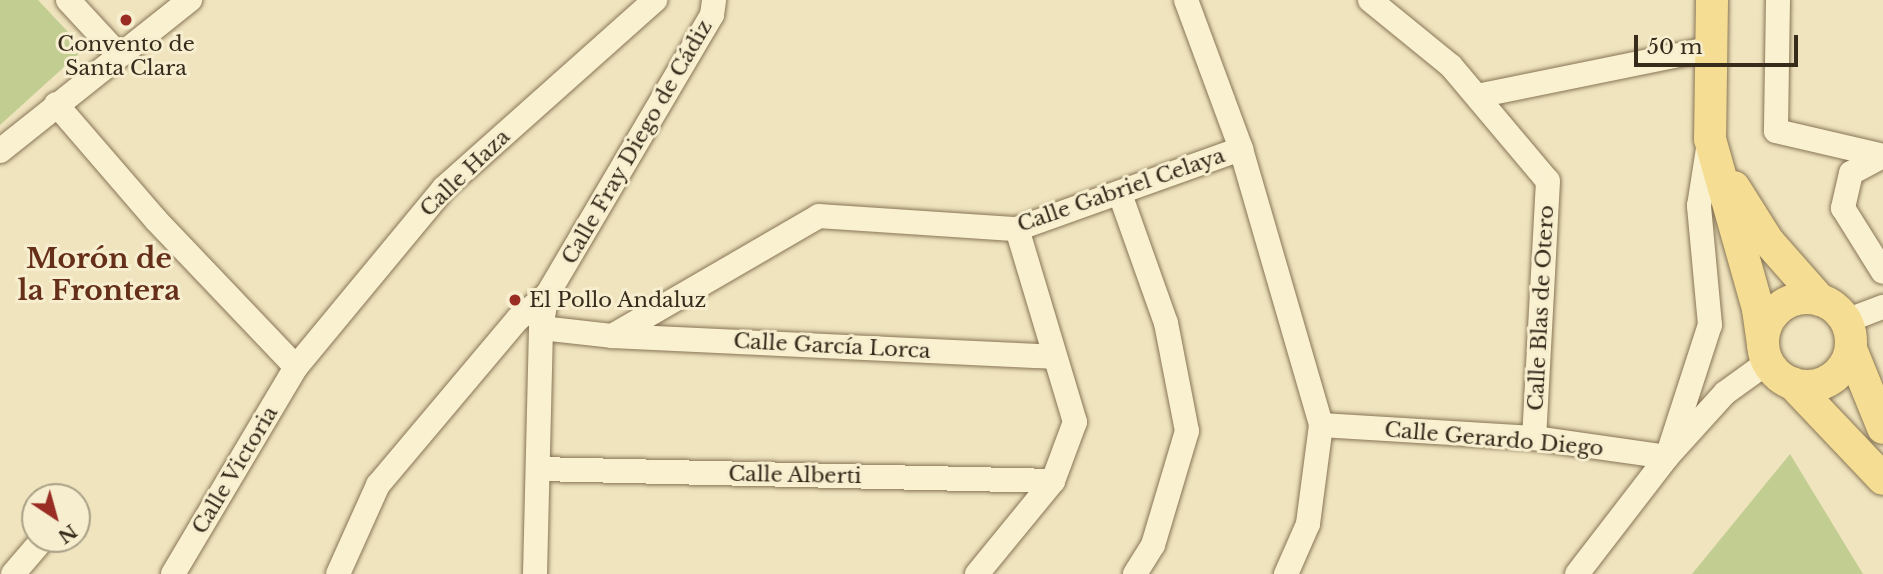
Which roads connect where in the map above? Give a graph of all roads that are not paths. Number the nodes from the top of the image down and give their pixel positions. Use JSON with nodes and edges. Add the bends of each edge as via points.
{"nodes":[{"id":1,"x":68,"y":0,"type":"edge"},
{"id":2,"x":190,"y":0,"type":"edge"},
{"id":3,"x":655,"y":0,"type":"edge"},
{"id":4,"x":714,"y":0,"type":"edge"},
{"id":5,"x":1186,"y":0,"type":"edge"},
{"id":6,"x":1712,"y":0,"type":"edge"},
{"id":7,"x":1778,"y":0,"type":"edge"},
{"id":8,"x":1385,"y":4,"type":"edge"},
{"id":9,"x":1708,"y":49,"type":"junction"},
{"id":10,"x":118,"y":54,"type":"junction"},
{"id":11,"x":1477,"y":96,"type":"junction"},
{"id":12,"x":56,"y":104,"type":"junction"},
{"id":13,"x":1710,"y":139,"type":"junction"},
{"id":14,"x":1241,"y":149,"type":"junction"},
{"id":15,"x":0,"y":151,"type":"edge"},
{"id":16,"x":1881,"y":155,"type":"edge"},
{"id":17,"x":1119,"y":194,"type":"junction"},
{"id":18,"x":1017,"y":229,"type":"junction"},
{"id":19,"x":1883,"y":272,"type":"edge"},
{"id":20,"x":547,"y":296,"type":"junction"},
{"id":21,"x":1820,"y":300,"type":"junction"},
{"id":22,"x":1883,"y":307,"type":"edge"},
{"id":23,"x":541,"y":328,"type":"junction"},
{"id":24,"x":1848,"y":335,"type":"junction"},
{"id":25,"x":612,"y":336,"type":"junction"},
{"id":26,"x":1766,"y":354,"type":"junction"},
{"id":27,"x":1052,"y":356,"type":"junction"},
{"id":28,"x":296,"y":367,"type":"junction"},
{"id":29,"x":1792,"y":383,"type":"junction"},
{"id":30,"x":1321,"y":425,"type":"junction"},
{"id":31,"x":1883,"y":428,"type":"edge"},
{"id":32,"x":1534,"y":438,"type":"junction"},
{"id":33,"x":1667,"y":457,"type":"junction"},
{"id":34,"x":538,"y":468,"type":"junction"},
{"id":35,"x":1883,"y":479,"type":"edge"},
{"id":36,"x":1053,"y":481,"type":"junction"},
{"id":37,"x":31,"y":553,"type":"edge"},
{"id":38,"x":13,"y":574,"type":"edge"},
{"id":39,"x":173,"y":574,"type":"edge"},
{"id":40,"x":338,"y":574,"type":"edge"},
{"id":41,"x":535,"y":574,"type":"edge"},
{"id":42,"x":977,"y":574,"type":"edge"},
{"id":43,"x":1135,"y":574,"type":"edge"},
{"id":44,"x":1286,"y":574,"type":"edge"},
{"id":45,"x":1577,"y":574,"type":"edge"}],
"edges":[{"from":1,"to":10,"type":"street"},
{"from":2,"to":10,"type":"street"},
{"from":3,"to":28,"type":"street","name":"Calle Haza","via":[[444,188]]},
{"from":4,"to":20,"type":"street","name":"Calle Fray Diego de Cádiz","via":[[712,15]]},
{"from":5,"to":14,"type":"street"},
{"from":6,"to":9,"type":"main road"},
{"from":7,"to":16,"type":"street","via":[[1776,131]]},
{"from":8,"to":11,"type":"street","name":"Calle Blas de Otero"},
{"from":9,"to":11,"type":"street"},
{"from":9,"to":13,"type":"main road"},
{"from":10,"to":12,"type":"street"},
{"from":11,"to":32,"type":"street","name":"Calle Blas de Otero","via":[[1548,181]]},
{"from":12,"to":15,"type":"street"},
{"from":12,"to":28,"type":"street","via":[[156,220]]},
{"from":13,"to":21,"type":"main road","via":[[1768,241]]},
{"from":13,"to":26,"type":"main road","via":[[1758,309]]},
{"from":13,"to":33,"type":"street","via":[[1699,206],[1710,325]]},
{"from":14,"to":17,"type":"street","name":"Calle Gabriel Celaya"},
{"from":14,"to":30,"type":"street"},
{"from":16,"to":19,"type":"street","via":[[1851,173],[1843,208]]},
{"from":17,"to":18,"type":"street","name":"Calle Gabriel Celaya"},
{"from":17,"to":43,"type":"street","via":[[1166,323],[1187,431],[1153,545]]},
{"from":18,"to":25,"type":"street","name":"Calle Gabriel Celaya","via":[[819,216]]},
{"from":18,"to":27,"type":"street"},
{"from":20,"to":23,"type":"street","name":"Calle Fray Diego de Cádiz"},
{"from":20,"to":40,"type":"street","via":[[518,319],[378,485]]},
{"from":21,"to":24,"type":"main road"},
{"from":21,"to":26,"type":"main road","via":[[1806,298],[1779,308],[1767,325]]},
{"from":22,"to":24,"type":"street"},
{"from":23,"to":25,"type":"street","name":"Calle García Lorca"},
{"from":23,"to":34,"type":"street","name":"Calle Fray Diego de Cádiz"},
{"from":24,"to":29,"type":"main road","via":[[1840,372],[1805,386]]},
{"from":24,"to":31,"type":"main road"},
{"from":25,"to":27,"type":"street","name":"Calle García Lorca"},
{"from":26,"to":29,"type":"main road"},
{"from":26,"to":33,"type":"street"},
{"from":27,"to":36,"type":"street","via":[[1075,422]]},
{"from":28,"to":39,"type":"street","name":"Calle Victoria"},
{"from":29,"to":35,"type":"main road"},
{"from":30,"to":32,"type":"street","name":"Calle Gerardo Diego"},
{"from":30,"to":44,"type":"street","via":[[1308,524]]},
{"from":32,"to":33,"type":"street","name":"Calle Gerardo Diego"},
{"from":33,"to":45,"type":"street"},
{"from":34,"to":36,"type":"street","name":"Calle Alberti"},
{"from":34,"to":41,"type":"street","name":"Calle Fray Diego de Cádiz"},
{"from":36,"to":42,"type":"street"},
{"from":37,"to":38,"type":"street"}]}
